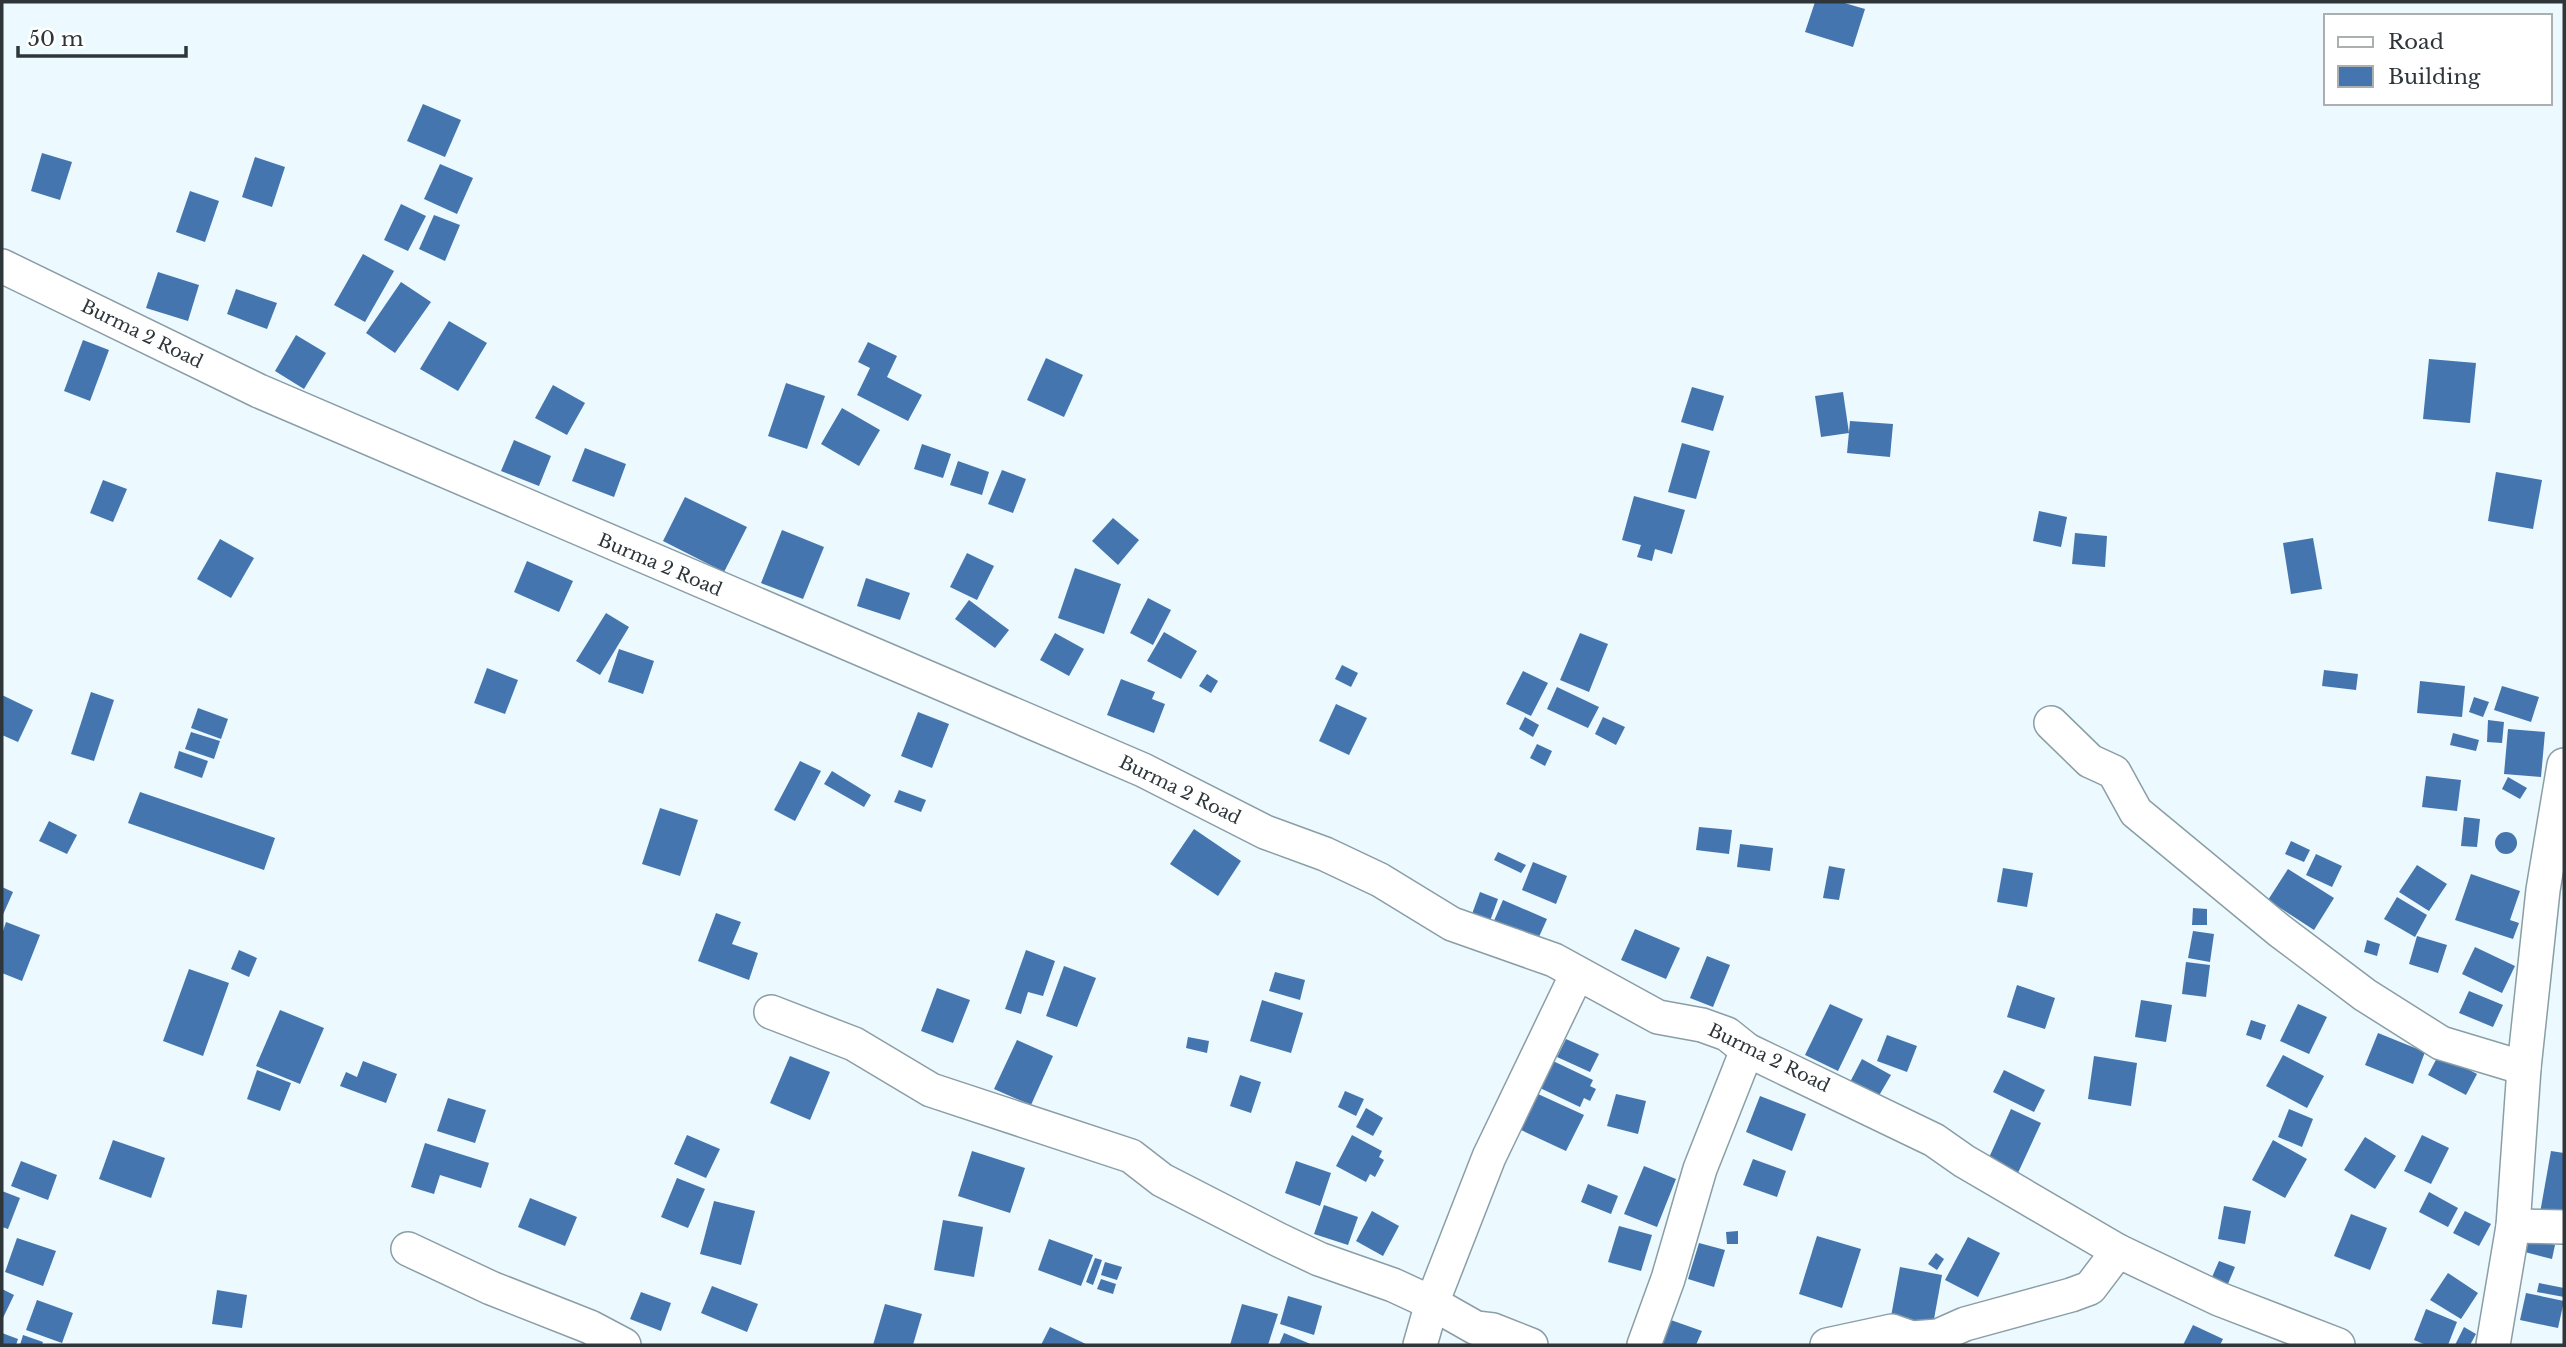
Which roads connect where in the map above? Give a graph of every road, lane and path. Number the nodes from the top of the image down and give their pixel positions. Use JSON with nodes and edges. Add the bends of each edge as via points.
{"nodes":[{"id":1,"x":2,"y":266,"type":"edge"},
{"id":2,"x":2051,"y":723,"type":"dead end"},
{"id":3,"x":2564,"y":765,"type":"edge"},
{"id":4,"x":1577,"y":974,"type":"junction"},
{"id":5,"x":771,"y":1012,"type":"dead end"},
{"id":6,"x":1747,"y":1050,"type":"junction"},
{"id":7,"x":2524,"y":1068,"type":"junction"},
{"id":8,"x":2513,"y":1226,"type":"junction"},
{"id":9,"x":2564,"y":1227,"type":"edge"},
{"id":10,"x":408,"y":1249,"type":"dead end"},
{"id":11,"x":2118,"y":1251,"type":"junction"},
{"id":12,"x":1432,"y":1303,"type":"junction"},
{"id":13,"x":624,"y":1345,"type":"edge"},
{"id":14,"x":1420,"y":1345,"type":"edge"},
{"id":15,"x":1531,"y":1345,"type":"edge"},
{"id":16,"x":1644,"y":1345,"type":"edge"},
{"id":17,"x":1827,"y":1345,"type":"edge"},
{"id":18,"x":2339,"y":1345,"type":"edge"},
{"id":19,"x":2493,"y":1345,"type":"edge"}],
"edges":[{"from":1,"to":4,"type":"street","name":"Burma 2 Road","via":[[259,391],[1001,707],[1143,770],[1265,832],[1380,880],[1452,924],[1555,960]]},
{"from":2,"to":7,"type":"street","via":[[2090,761],[2114,772],[2136,812],[2365,995],[2441,1043]]},
{"from":3,"to":7,"type":"street","via":[[2543,890]]},
{"from":4,"to":6,"type":"street","name":"Burma 2 Road","via":[[1658,1017],[1727,1034]]},
{"from":4,"to":12,"type":"street","via":[[1489,1157]]},
{"from":5,"to":12,"type":"street","via":[[854,1044],[931,1090],[1131,1157],[1162,1180],[1279,1240]]},
{"from":6,"to":11,"type":"street","name":"Burma 2 Road","via":[[1934,1140]]},
{"from":6,"to":16,"type":"street","via":[[1700,1169]]},
{"from":7,"to":8,"type":"street"},
{"from":8,"to":9,"type":"street"},
{"from":8,"to":19,"type":"street"},
{"from":10,"to":13,"type":"street"},
{"from":11,"to":17,"type":"street","via":[[2090,1288],[2071,1296],[1965,1324],[1938,1336],[1912,1338],[1892,1331]]},
{"from":11,"to":18,"type":"street","name":"Burma 2 Road","via":[[2219,1299]]},
{"from":12,"to":14,"type":"street"},
{"from":12,"to":15,"type":"street","via":[[1476,1328]]}]}
